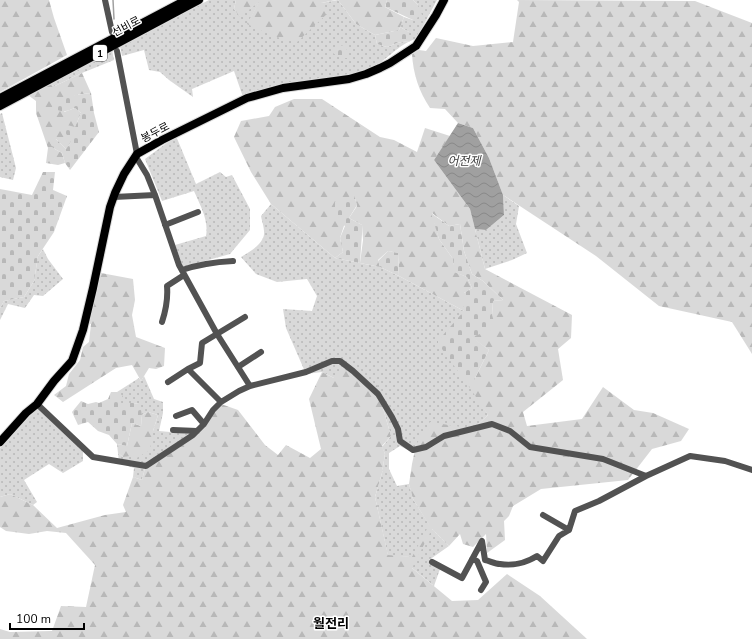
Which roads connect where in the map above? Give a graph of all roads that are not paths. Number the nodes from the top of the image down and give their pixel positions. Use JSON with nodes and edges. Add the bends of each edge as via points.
{"nodes":[{"id":1,"x":105,"y":0,"type":"edge"},
{"id":2,"x":186,"y":0,"type":"edge"},
{"id":3,"x":199,"y":0,"type":"edge"},
{"id":4,"x":444,"y":0,"type":"edge"},
{"id":5,"x":112,"y":32,"type":"dead end"},
{"id":6,"x":116,"y":51,"type":"dead end"},
{"id":7,"x":0,"y":98,"type":"edge"},
{"id":8,"x":0,"y":106,"type":"edge"},
{"id":9,"x":136,"y":155,"type":"junction"},
{"id":10,"x":155,"y":195,"type":"junction"},
{"id":11,"x":114,"y":197,"type":"junction"},
{"id":12,"x":198,"y":212,"type":"dead end"},
{"id":13,"x":165,"y":225,"type":"junction"},
{"id":14,"x":233,"y":261,"type":"dead end"},
{"id":15,"x":183,"y":272,"type":"junction"},
{"id":16,"x":246,"y":317,"type":"dead end"},
{"id":17,"x":162,"y":322,"type":"dead end"},
{"id":18,"x":217,"y":334,"type":"junction"},
{"id":19,"x":262,"y":352,"type":"dead end"},
{"id":20,"x":238,"y":367,"type":"junction"},
{"id":21,"x":188,"y":369,"type":"junction"},
{"id":22,"x":168,"y":382,"type":"dead end"},
{"id":23,"x":250,"y":386,"type":"junction"},
{"id":24,"x":221,"y":402,"type":"junction"},
{"id":25,"x":37,"y":404,"type":"junction"},
{"id":26,"x":176,"y":416,"type":"dead end"},
{"id":27,"x":204,"y":424,"type":"junction"},
{"id":28,"x":173,"y":430,"type":"dead end"},
{"id":29,"x":197,"y":431,"type":"junction"},
{"id":30,"x":0,"y":442,"type":"edge"},
{"id":31,"x":752,"y":470,"type":"edge"},
{"id":32,"x":646,"y":476,"type":"junction"},
{"id":33,"x":543,"y":515,"type":"dead end"},
{"id":34,"x":569,"y":530,"type":"junction"},
{"id":35,"x":472,"y":559,"type":"junction"},
{"id":36,"x":432,"y":562,"type":"dead end"},
{"id":37,"x":481,"y":590,"type":"dead end"}],
"edges":[{"from":1,"to":5,"type":"street"},
{"from":2,"to":7,"type":"main road","name":"선비로","number":"1"},
{"from":3,"to":8,"type":"main road","name":"선비로","number":"1"},
{"from":4,"to":9,"type":"main road","name":"봉두로","via":[[416,46],[390,63],[349,79],[283,88],[247,98]]},
{"from":6,"to":9,"type":"street"},
{"from":9,"to":10,"type":"street"},
{"from":9,"to":11,"type":"main road","name":"봉두로"},
{"from":10,"to":11,"type":"street"},
{"from":10,"to":13,"type":"street"},
{"from":11,"to":25,"type":"main road","name":"봉두로","via":[[82,335],[72,361]]},
{"from":12,"to":13,"type":"street"},
{"from":13,"to":15,"type":"street"},
{"from":14,"to":15,"type":"street","via":[[199,265]]},
{"from":15,"to":17,"type":"street","via":[[167,286],[168,297]]},
{"from":15,"to":18,"type":"street"},
{"from":16,"to":18,"type":"street"},
{"from":18,"to":20,"type":"street"},
{"from":18,"to":21,"type":"street","via":[[202,342],[200,363]]},
{"from":19,"to":20,"type":"street"},
{"from":20,"to":23,"type":"street"},
{"from":21,"to":22,"type":"street"},
{"from":21,"to":24,"type":"street"},
{"from":23,"to":24,"type":"street"},
{"from":23,"to":32,"type":"street","via":[[306,372],[332,361],[340,361],[378,394],[392,417],[400,441],[413,450],[426,447],[444,436],[492,424],[510,431],[530,447],[603,459]]},
{"from":24,"to":27,"type":"street","via":[[212,410]]},
{"from":25,"to":29,"type":"street","via":[[93,457],[132,464],[146,466]]},
{"from":25,"to":30,"type":"main road","name":"봉두로"},
{"from":26,"to":27,"type":"street","via":[[192,410]]},
{"from":27,"to":29,"type":"street"},
{"from":28,"to":29,"type":"street"},
{"from":31,"to":32,"type":"street","via":[[725,461],[690,456]]},
{"from":32,"to":34,"type":"street","via":[[575,511]]},
{"from":33,"to":34,"type":"street"},
{"from":34,"to":35,"type":"street","via":[[559,536],[543,561],[537,556],[509,565],[485,560],[482,541]]},
{"from":35,"to":36,"type":"street","via":[[462,578]]},
{"from":35,"to":37,"type":"street","via":[[477,561],[486,582]]}]}
